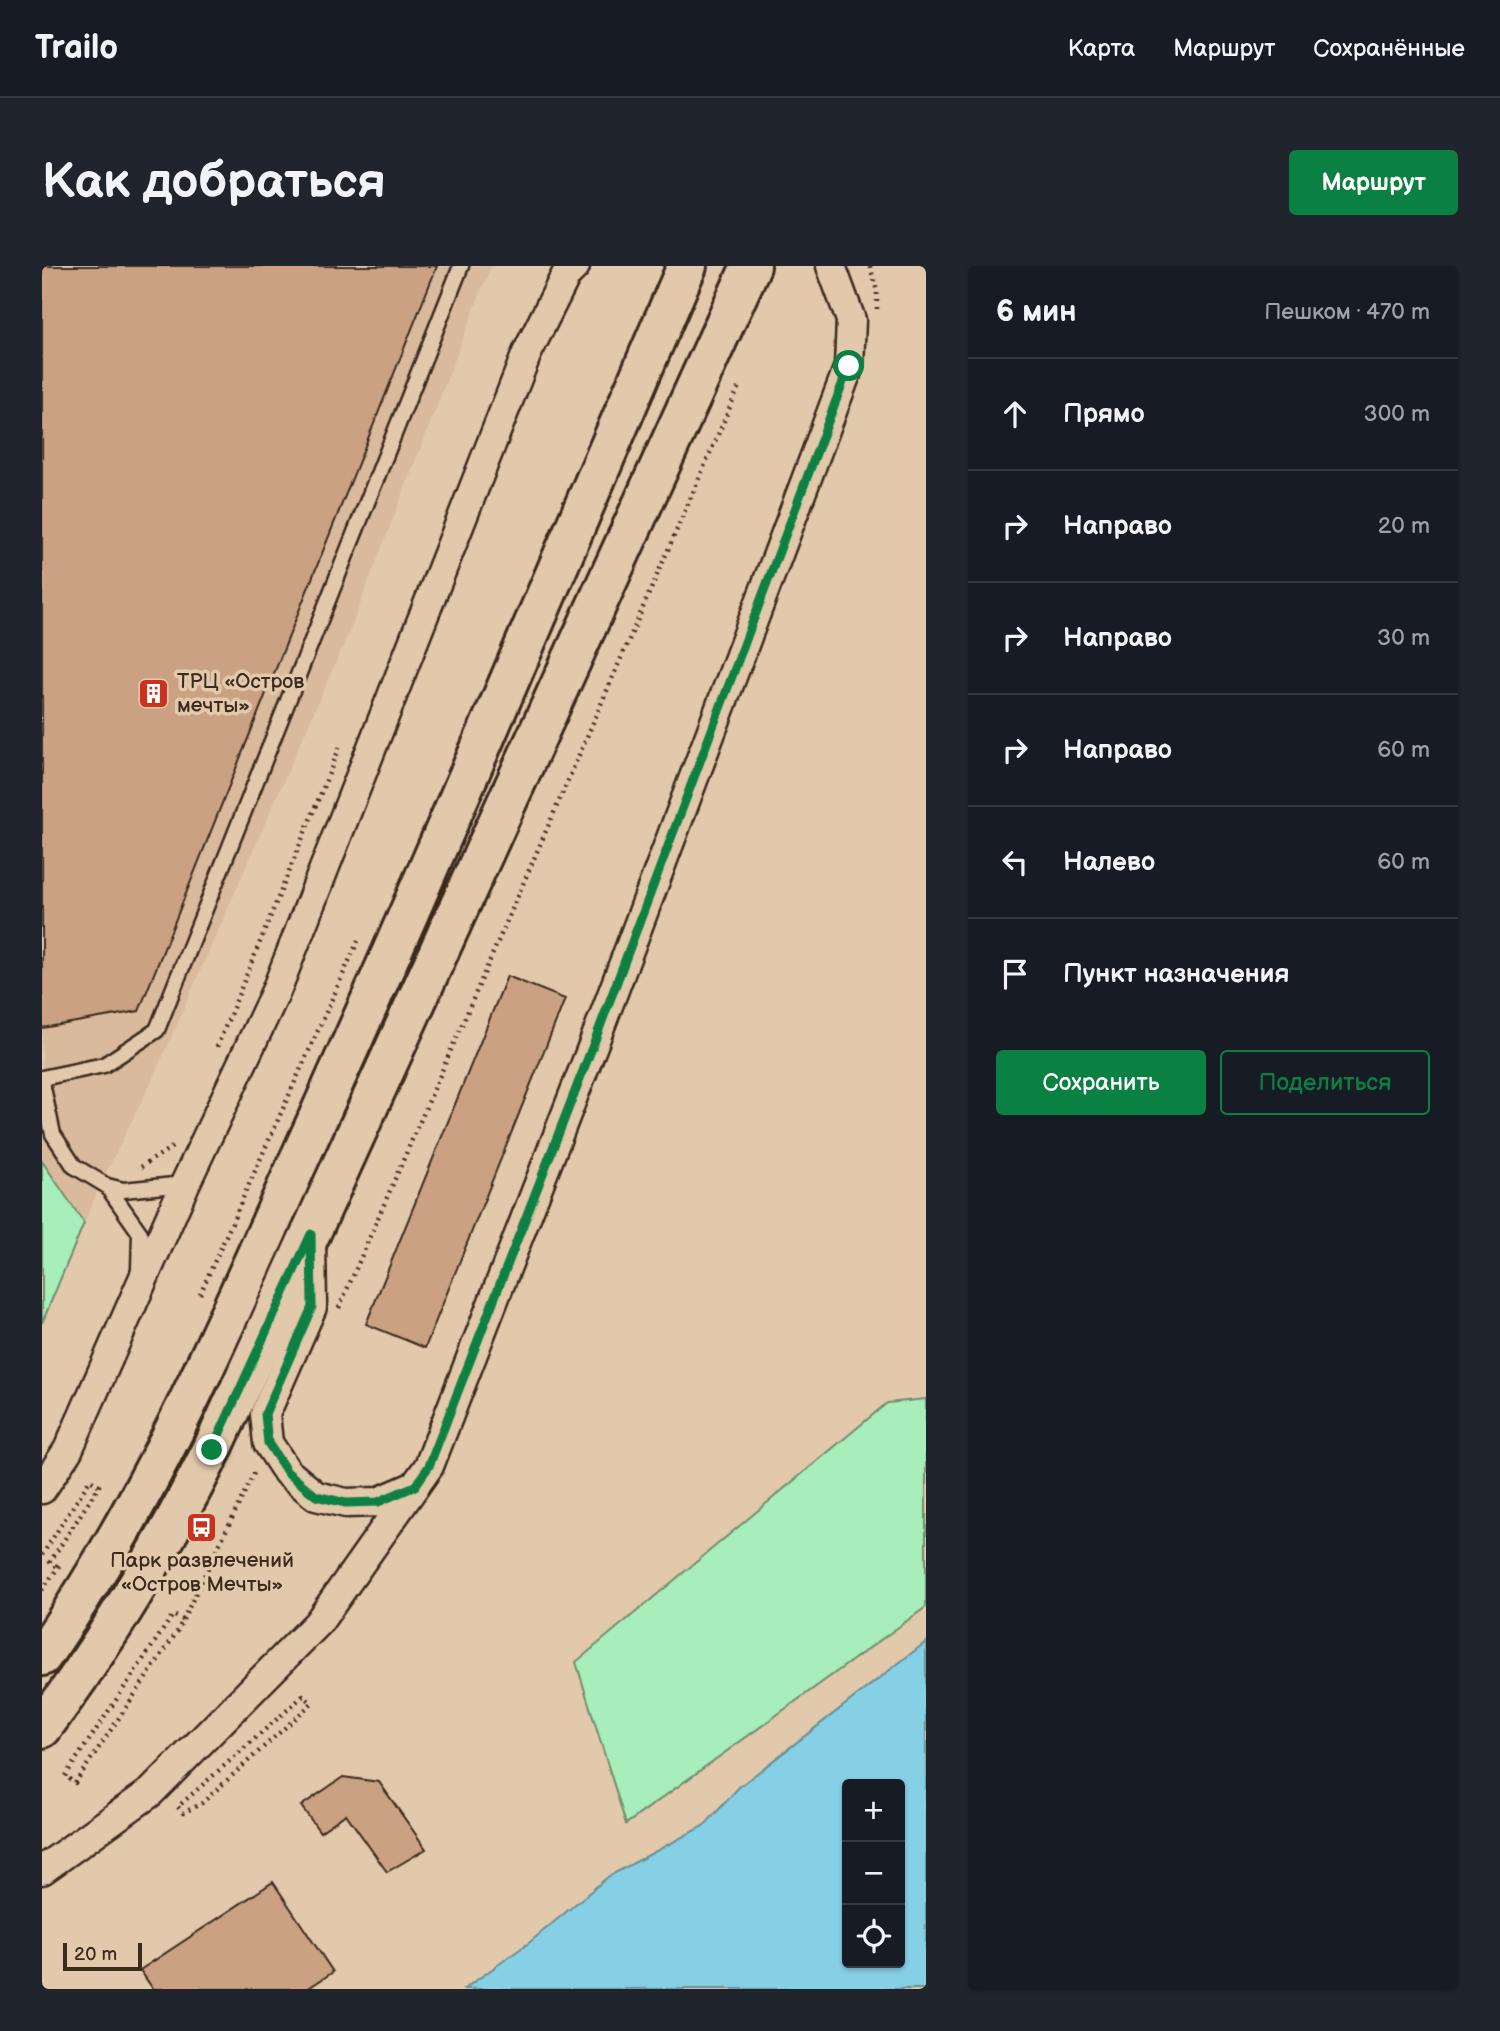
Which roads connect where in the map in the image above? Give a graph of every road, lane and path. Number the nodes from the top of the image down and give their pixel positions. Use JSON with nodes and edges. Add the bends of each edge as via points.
{"nodes":[{"id":1,"x":461,"y":266,"type":"edge"},
{"id":2,"x":575,"y":266,"type":"edge"},
{"id":3,"x":687,"y":266,"type":"edge"},
{"id":4,"x":751,"y":266,"type":"edge"},
{"id":5,"x":831,"y":266,"type":"edge"},
{"id":6,"x":740,"y":384,"type":"dead end"},
{"id":7,"x":42,"y":1078,"type":"edge"},
{"id":8,"x":42,"y":1083,"type":"edge"},
{"id":9,"x":173,"y":1146,"type":"dead end"},
{"id":10,"x":130,"y":1175,"type":"dead end"},
{"id":11,"x":186,"y":1184,"type":"junction"},
{"id":12,"x":107,"y":1186,"type":"junction"},
{"id":13,"x":311,"y":1234,"type":"junction"},
{"id":14,"x":139,"y":1289,"type":"junction"},
{"id":15,"x":335,"y":1317,"type":"dead end"},
{"id":16,"x":261,"y":1458,"type":"dead end"},
{"id":17,"x":415,"y":1486,"type":"junction"},
{"id":18,"x":42,"y":1489,"type":"edge"},
{"id":19,"x":42,"y":1555,"type":"edge"},
{"id":20,"x":58,"y":1567,"type":"dead end"},
{"id":21,"x":183,"y":1620,"type":"junction"},
{"id":22,"x":42,"y":1656,"type":"edge"},
{"id":23,"x":42,"y":1728,"type":"edge"},
{"id":24,"x":183,"y":1802,"type":"dead end"},
{"id":25,"x":177,"y":1807,"type":"dead end"},
{"id":26,"x":42,"y":1870,"type":"edge"}],
"edges":[{"from":1,"to":7,"type":"lane","via":[[157,1030],[104,1065]]},
{"from":2,"to":11,"type":"street","via":[[566,275],[527,353],[276,991]]},
{"from":3,"to":22,"type":"main road","via":[[340,1069],[203,1372],[116,1541]]},
{"from":4,"to":13,"type":"main road"},
{"from":5,"to":17,"type":"street","via":[[851,320],[849,366],[595,1040],[429,1466]]},
{"from":6,"to":15,"type":"path"},
{"from":8,"to":12,"type":"lane","via":[[53,1134],[74,1166]]},
{"from":9,"to":10,"type":"path"},
{"from":11,"to":12,"type":"lane","via":[[123,1191]]},
{"from":11,"to":14,"type":"street"},
{"from":12,"to":14,"type":"lane","via":[[140,1233]]},
{"from":13,"to":17,"type":"street","via":[[312,1307],[265,1414],[268,1443],[287,1472],[316,1496],[346,1503],[378,1502]]},
{"from":13,"to":23,"type":"main road","via":[[183,1508],[117,1619]]},
{"from":14,"to":18,"type":"street","via":[[68,1450]]},
{"from":16,"to":21,"type":"path"},
{"from":17,"to":26,"type":"street","via":[[318,1623],[151,1792]]},
{"from":19,"to":20,"type":"path","via":[[90,1480],[99,1486],[50,1562]]},
{"from":21,"to":21,"type":"path","via":[[75,1783],[65,1776],[173,1615]]},
{"from":24,"to":25,"type":"path","via":[[303,1696],[312,1703],[202,1803],[183,1813]]}]}
